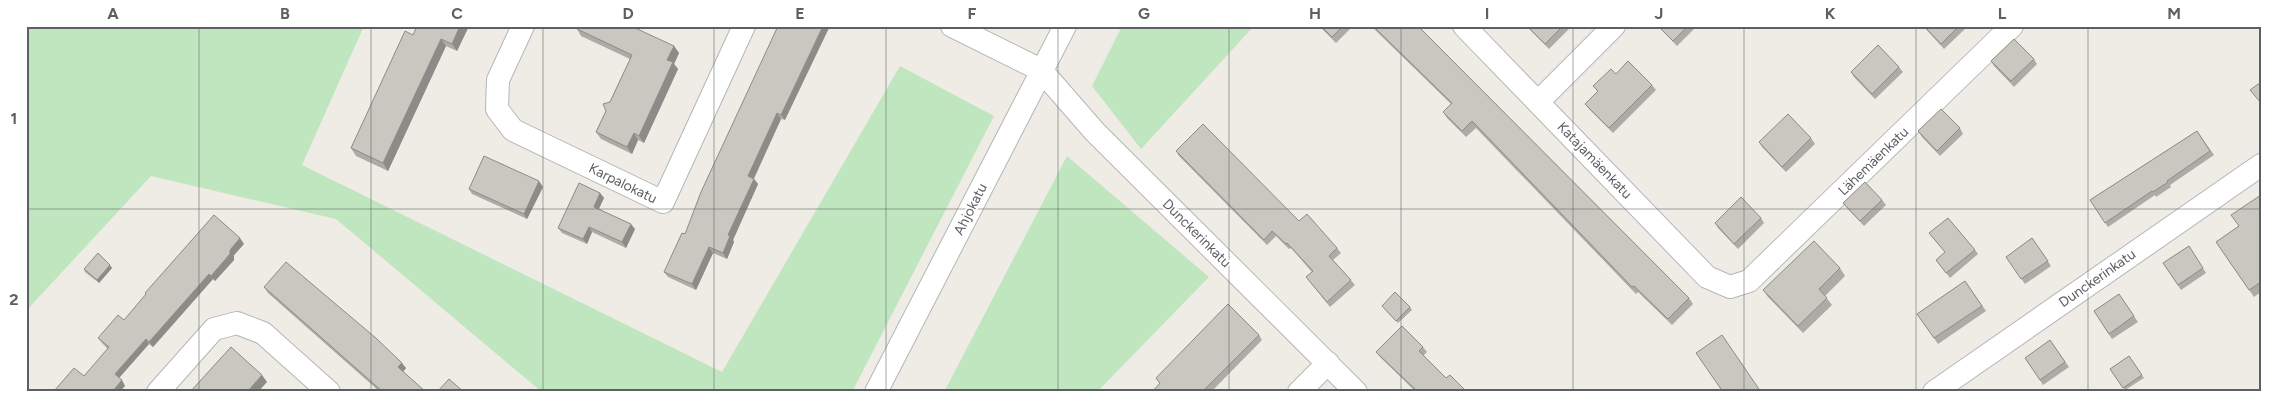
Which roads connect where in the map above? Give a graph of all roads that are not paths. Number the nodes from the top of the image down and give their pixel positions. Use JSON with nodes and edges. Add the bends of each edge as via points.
{"nodes":[{"id":1,"x":524,"y":26,"type":"edge"},
{"id":2,"x":744,"y":26,"type":"edge"},
{"id":3,"x":952,"y":26,"type":"edge"},
{"id":4,"x":1065,"y":26,"type":"edge"},
{"id":5,"x":1464,"y":26,"type":"edge"},
{"id":6,"x":1614,"y":26,"type":"edge"},
{"id":7,"x":2012,"y":26,"type":"edge"},
{"id":8,"x":1042,"y":70,"type":"junction"},
{"id":9,"x":1538,"y":102,"type":"junction"},
{"id":10,"x":2261,"y":165,"type":"edge"},
{"id":11,"x":1730,"y":288,"type":"joint"},
{"id":12,"x":1328,"y":363,"type":"junction"},
{"id":13,"x":158,"y":392,"type":"edge"},
{"id":14,"x":329,"y":392,"type":"edge"},
{"id":15,"x":876,"y":392,"type":"edge"},
{"id":16,"x":1299,"y":392,"type":"edge"},
{"id":17,"x":1356,"y":392,"type":"edge"},
{"id":18,"x":1934,"y":392,"type":"edge"}],
"edges":[{"from":1,"to":2,"type":"street","name":"Karpalokatu","via":[[498,80],[497,109],[513,130],[663,202]]},
{"from":3,"to":8,"type":"street"},
{"from":4,"to":8,"type":"street","name":"Ahjokatu"},
{"from":5,"to":9,"type":"street","name":"Katajamäenkatu"},
{"from":6,"to":9,"type":"street"},
{"from":7,"to":11,"type":"street","name":"Lähemäenkatu","via":[[1749,281]]},
{"from":8,"to":12,"type":"street","name":"Dunckerinkatu","via":[[1095,132]]},
{"from":8,"to":15,"type":"street","name":"Ahjokatu"},
{"from":9,"to":11,"type":"street","name":"Katajamäenkatu","via":[[1707,277]]},
{"from":10,"to":18,"type":"street","name":"Dunckerinkatu"},
{"from":12,"to":16,"type":"street"},
{"from":12,"to":17,"type":"street","name":"Dunckerinkatu"},
{"from":13,"to":14,"type":"street","via":[[214,329],[237,323],[263,333]]}]}
